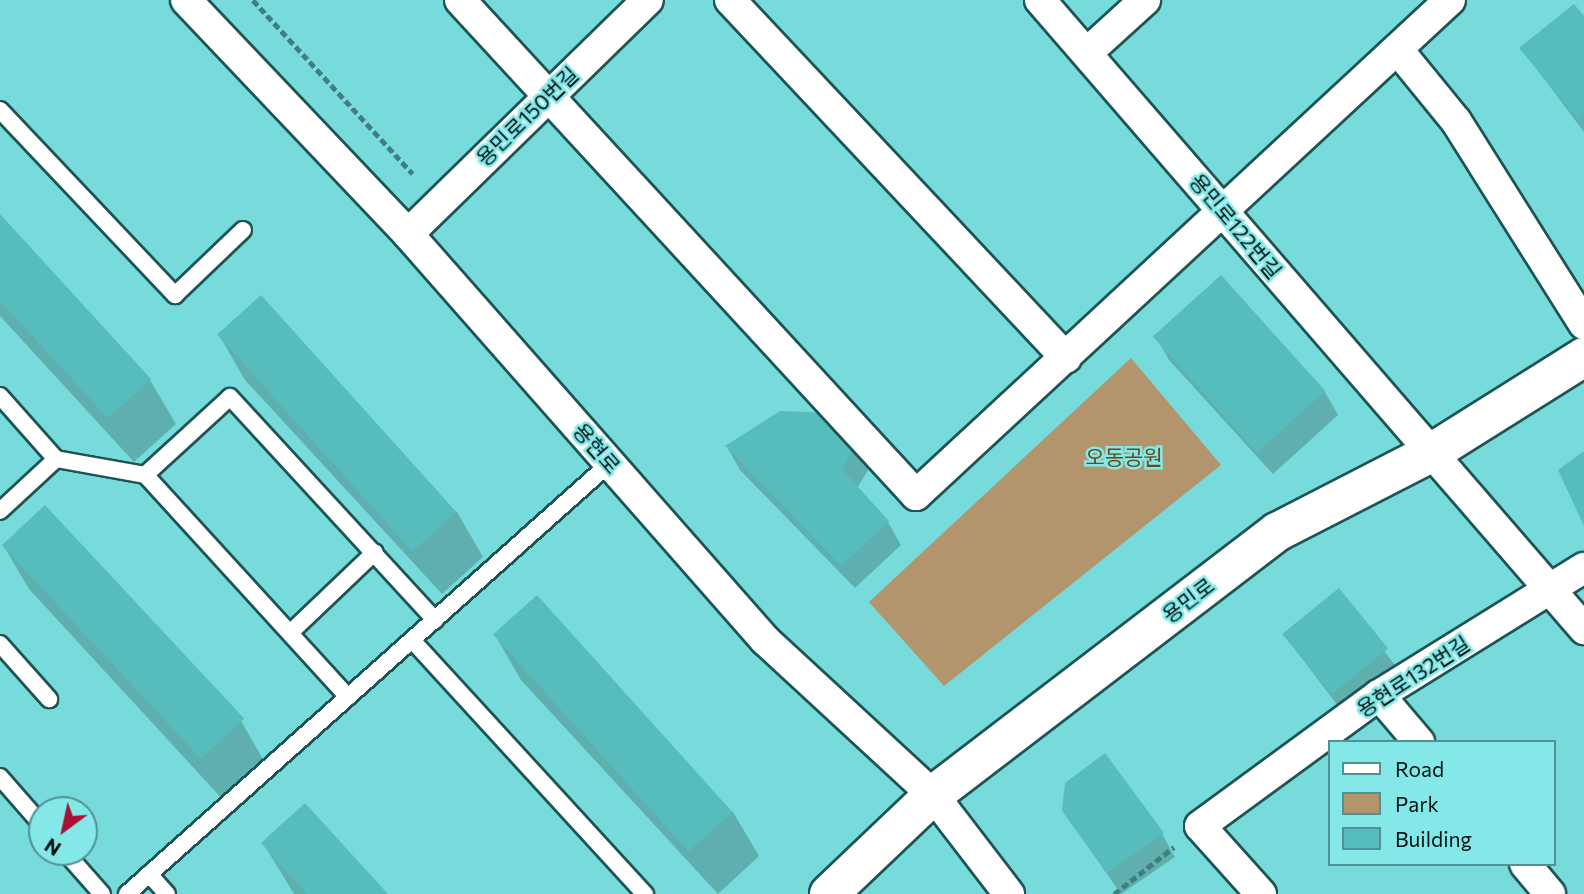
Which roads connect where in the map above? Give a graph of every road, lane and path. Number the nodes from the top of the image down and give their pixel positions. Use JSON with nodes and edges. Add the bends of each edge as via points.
{"nodes":[{"id":1,"x":186,"y":0,"type":"edge"},
{"id":2,"x":253,"y":0,"type":"edge"},
{"id":3,"x":460,"y":0,"type":"edge"},
{"id":4,"x":648,"y":0,"type":"edge"},
{"id":5,"x":730,"y":0,"type":"edge"},
{"id":6,"x":1040,"y":0,"type":"edge"},
{"id":7,"x":1145,"y":0,"type":"edge"},
{"id":8,"x":1450,"y":0,"type":"edge"},
{"id":9,"x":1398,"y":50,"type":"junction"},
{"id":10,"x":1088,"y":51,"type":"junction"},
{"id":11,"x":546,"y":96,"type":"junction"},
{"id":12,"x":0,"y":110,"type":"edge"},
{"id":13,"x":413,"y":174,"type":"dead end"},
{"id":14,"x":1225,"y":213,"type":"junction"},
{"id":15,"x":243,"y":230,"type":"dead end"},
{"id":16,"x":408,"y":234,"type":"junction"},
{"id":17,"x":1584,"y":324,"type":"edge"},
{"id":18,"x":1584,"y":357,"type":"edge"},
{"id":19,"x":1066,"y":358,"type":"junction"},
{"id":20,"x":0,"y":396,"type":"edge"},
{"id":21,"x":1431,"y":453,"type":"junction"},
{"id":22,"x":56,"y":459,"type":"junction"},
{"id":23,"x":610,"y":463,"type":"junction"},
{"id":24,"x":145,"y":475,"type":"junction"},
{"id":25,"x":0,"y":512,"type":"edge"},
{"id":26,"x":375,"y":552,"type":"junction"},
{"id":27,"x":1584,"y":568,"type":"edge"},
{"id":28,"x":1548,"y":590,"type":"junction"},
{"id":29,"x":435,"y":620,"type":"junction"},
{"id":30,"x":1584,"y":629,"type":"edge"},
{"id":31,"x":290,"y":633,"type":"junction"},
{"id":32,"x":412,"y":640,"type":"junction"},
{"id":33,"x":0,"y":644,"type":"edge"},
{"id":34,"x":1379,"y":695,"type":"junction"},
{"id":35,"x":348,"y":696,"type":"junction"},
{"id":36,"x":49,"y":699,"type":"dead end"},
{"id":37,"x":1417,"y":740,"type":"edge"},
{"id":38,"x":0,"y":777,"type":"edge"},
{"id":39,"x":933,"y":795,"type":"junction"},
{"id":40,"x":28,"y":809,"type":"edge"},
{"id":41,"x":1200,"y":826,"type":"junction"},
{"id":42,"x":77,"y":866,"type":"edge"},
{"id":43,"x":1527,"y":866,"type":"edge"},
{"id":44,"x":149,"y":874,"type":"junction"},
{"id":45,"x":102,"y":894,"type":"edge"},
{"id":46,"x":127,"y":894,"type":"edge"},
{"id":47,"x":166,"y":894,"type":"edge"},
{"id":48,"x":645,"y":894,"type":"edge"},
{"id":49,"x":829,"y":894,"type":"edge"},
{"id":50,"x":1009,"y":894,"type":"edge"},
{"id":51,"x":1114,"y":894,"type":"edge"},
{"id":52,"x":1261,"y":894,"type":"edge"},
{"id":53,"x":1550,"y":894,"type":"edge"}],
"edges":[{"from":1,"to":16,"type":"street","name":"용현로"},
{"from":2,"to":13,"type":"path"},
{"from":3,"to":11,"type":"street"},
{"from":4,"to":11,"type":"street","name":"용민로150번길"},
{"from":5,"to":19,"type":"street"},
{"from":6,"to":10,"type":"street","name":"용민로122번길"},
{"from":7,"to":10,"type":"street"},
{"from":8,"to":9,"type":"street"},
{"from":9,"to":14,"type":"street"},
{"from":9,"to":17,"type":"street","via":[[1456,121]]},
{"from":10,"to":14,"type":"street","name":"용민로122번길"},
{"from":11,"to":16,"type":"street","name":"용민로150번길"},
{"from":11,"to":19,"type":"street","via":[[916,495]]},
{"from":12,"to":15,"type":"lane","via":[[175,295]]},
{"from":14,"to":19,"type":"street"},
{"from":14,"to":21,"type":"street","name":"용민로122번길"},
{"from":16,"to":23,"type":"street","name":"용현로"},
{"from":18,"to":21,"type":"main road","name":"용민로"},
{"from":20,"to":22,"type":"lane"},
{"from":21,"to":28,"type":"street","name":"용민로122번길"},
{"from":21,"to":39,"type":"main road","name":"용민로","via":[[1277,532]]},
{"from":22,"to":24,"type":"lane"},
{"from":22,"to":25,"type":"lane"},
{"from":23,"to":29,"type":"lane"},
{"from":23,"to":39,"type":"street","name":"용현로","via":[[765,640]]},
{"from":24,"to":26,"type":"lane","via":[[230,397]]},
{"from":24,"to":31,"type":"lane"},
{"from":26,"to":29,"type":"lane"},
{"from":26,"to":31,"type":"lane"},
{"from":27,"to":28,"type":"street","name":"용현로132번길"},
{"from":28,"to":30,"type":"street","name":"용민로122번길"},
{"from":28,"to":34,"type":"street","name":"용현로132번길"},
{"from":29,"to":32,"type":"lane"},
{"from":31,"to":35,"type":"lane"},
{"from":32,"to":35,"type":"lane"},
{"from":32,"to":48,"type":"lane"},
{"from":33,"to":36,"type":"lane"},
{"from":34,"to":37,"type":"street"},
{"from":34,"to":41,"type":"street","name":"용현로132번길"},
{"from":35,"to":44,"type":"lane"},
{"from":38,"to":40,"type":"lane"},
{"from":39,"to":49,"type":"main road","name":"용민로"},
{"from":39,"to":50,"type":"street","name":"용현로"},
{"from":41,"to":51,"type":"path"},
{"from":41,"to":52,"type":"street"},
{"from":42,"to":45,"type":"lane"},
{"from":43,"to":53,"type":"street"},
{"from":44,"to":46,"type":"lane"},
{"from":44,"to":47,"type":"lane"}]}
